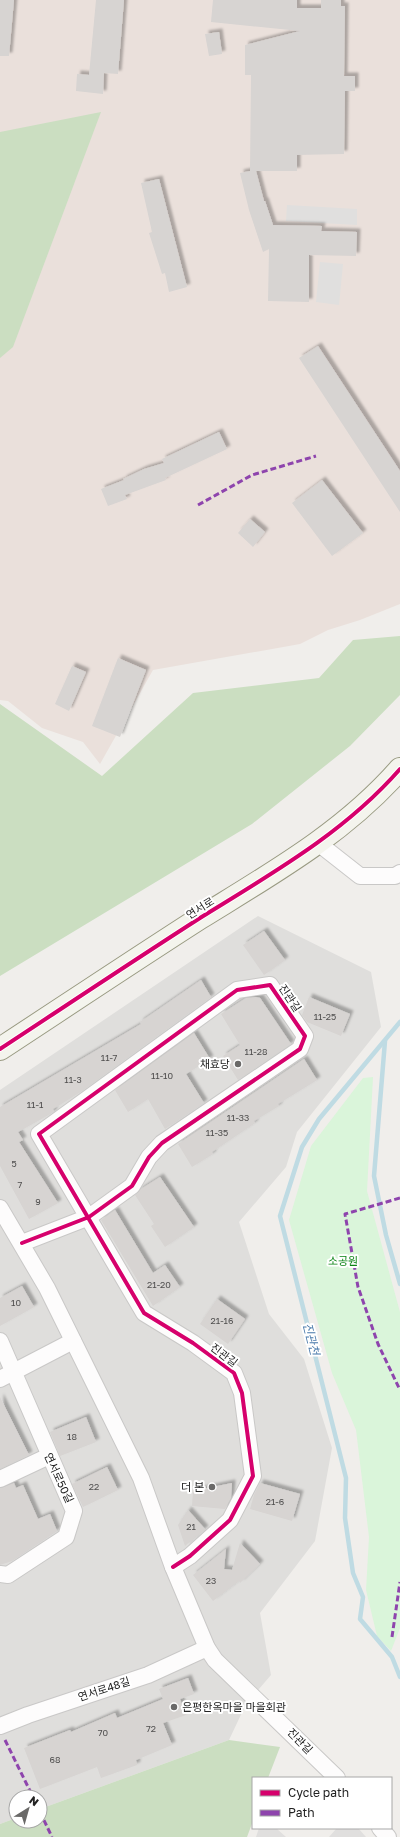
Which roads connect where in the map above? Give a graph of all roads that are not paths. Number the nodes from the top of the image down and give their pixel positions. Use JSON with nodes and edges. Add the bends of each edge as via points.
{"nodes":[{"id":1,"x":400,"y":769,"type":"edge"},
{"id":2,"x":318,"y":843,"type":"junction"},
{"id":3,"x":400,"y":873,"type":"edge"},
{"id":4,"x":0,"y":1049,"type":"edge"},
{"id":5,"x":0,"y":1208,"type":"edge"},
{"id":6,"x":89,"y":1217,"type":"junction"},
{"id":7,"x":22,"y":1243,"type":"junction"},
{"id":8,"x":0,"y":1341,"type":"edge"},
{"id":9,"x":73,"y":1341,"type":"junction"},
{"id":10,"x":14,"y":1372,"type":"junction"},
{"id":11,"x":0,"y":1379,"type":"edge"},
{"id":12,"x":49,"y":1456,"type":"junction"},
{"id":13,"x":0,"y":1479,"type":"edge"},
{"id":14,"x":173,"y":1567,"type":"junction"},
{"id":15,"x":0,"y":1574,"type":"edge"},
{"id":16,"x":207,"y":1648,"type":"junction"},
{"id":17,"x":0,"y":1726,"type":"edge"},
{"id":18,"x":336,"y":1777,"type":"edge"},
{"id":19,"x":381,"y":1829,"type":"edge"},
{"id":20,"x":388,"y":1837,"type":"edge"}],
"edges":[{"from":1,"to":2,"type":"main road","name":"연서로","via":[[349,819]]},
{"from":2,"to":3,"type":"street","via":[[360,876],[395,876]]},
{"from":2,"to":4,"type":"main road","name":"연서로"},
{"from":5,"to":7,"type":"street","name":"진관길"},
{"from":6,"to":6,"type":"street","name":"진관길","via":[[132,1186],[149,1157],[162,1143],[300,1049],[305,1036],[270,985],[237,990],[39,1134]]},
{"from":6,"to":7,"type":"street","name":"진관길"},
{"from":6,"to":14,"type":"street","name":"진관길","via":[[144,1313],[193,1343],[234,1373],[242,1393],[253,1476],[230,1520],[190,1556]]},
{"from":7,"to":9,"type":"street","name":"진관길"},
{"from":8,"to":10,"type":"street","name":"연서로50길"},
{"from":9,"to":10,"type":"street"},
{"from":9,"to":14,"type":"street","name":"진관길","via":[[141,1478]]},
{"from":10,"to":11,"type":"street"},
{"from":10,"to":12,"type":"street","name":"연서로50길"},
{"from":12,"to":13,"type":"street"},
{"from":12,"to":15,"type":"street","name":"연서로50길","via":[[74,1511],[66,1537],[8,1575]]},
{"from":14,"to":16,"type":"street","name":"진관길"},
{"from":16,"to":17,"type":"street","name":"연서로48길","via":[[148,1675],[28,1714]]},
{"from":16,"to":18,"type":"street","name":"진관길","via":[[215,1660]]},
{"from":19,"to":20,"type":"street"}]}
